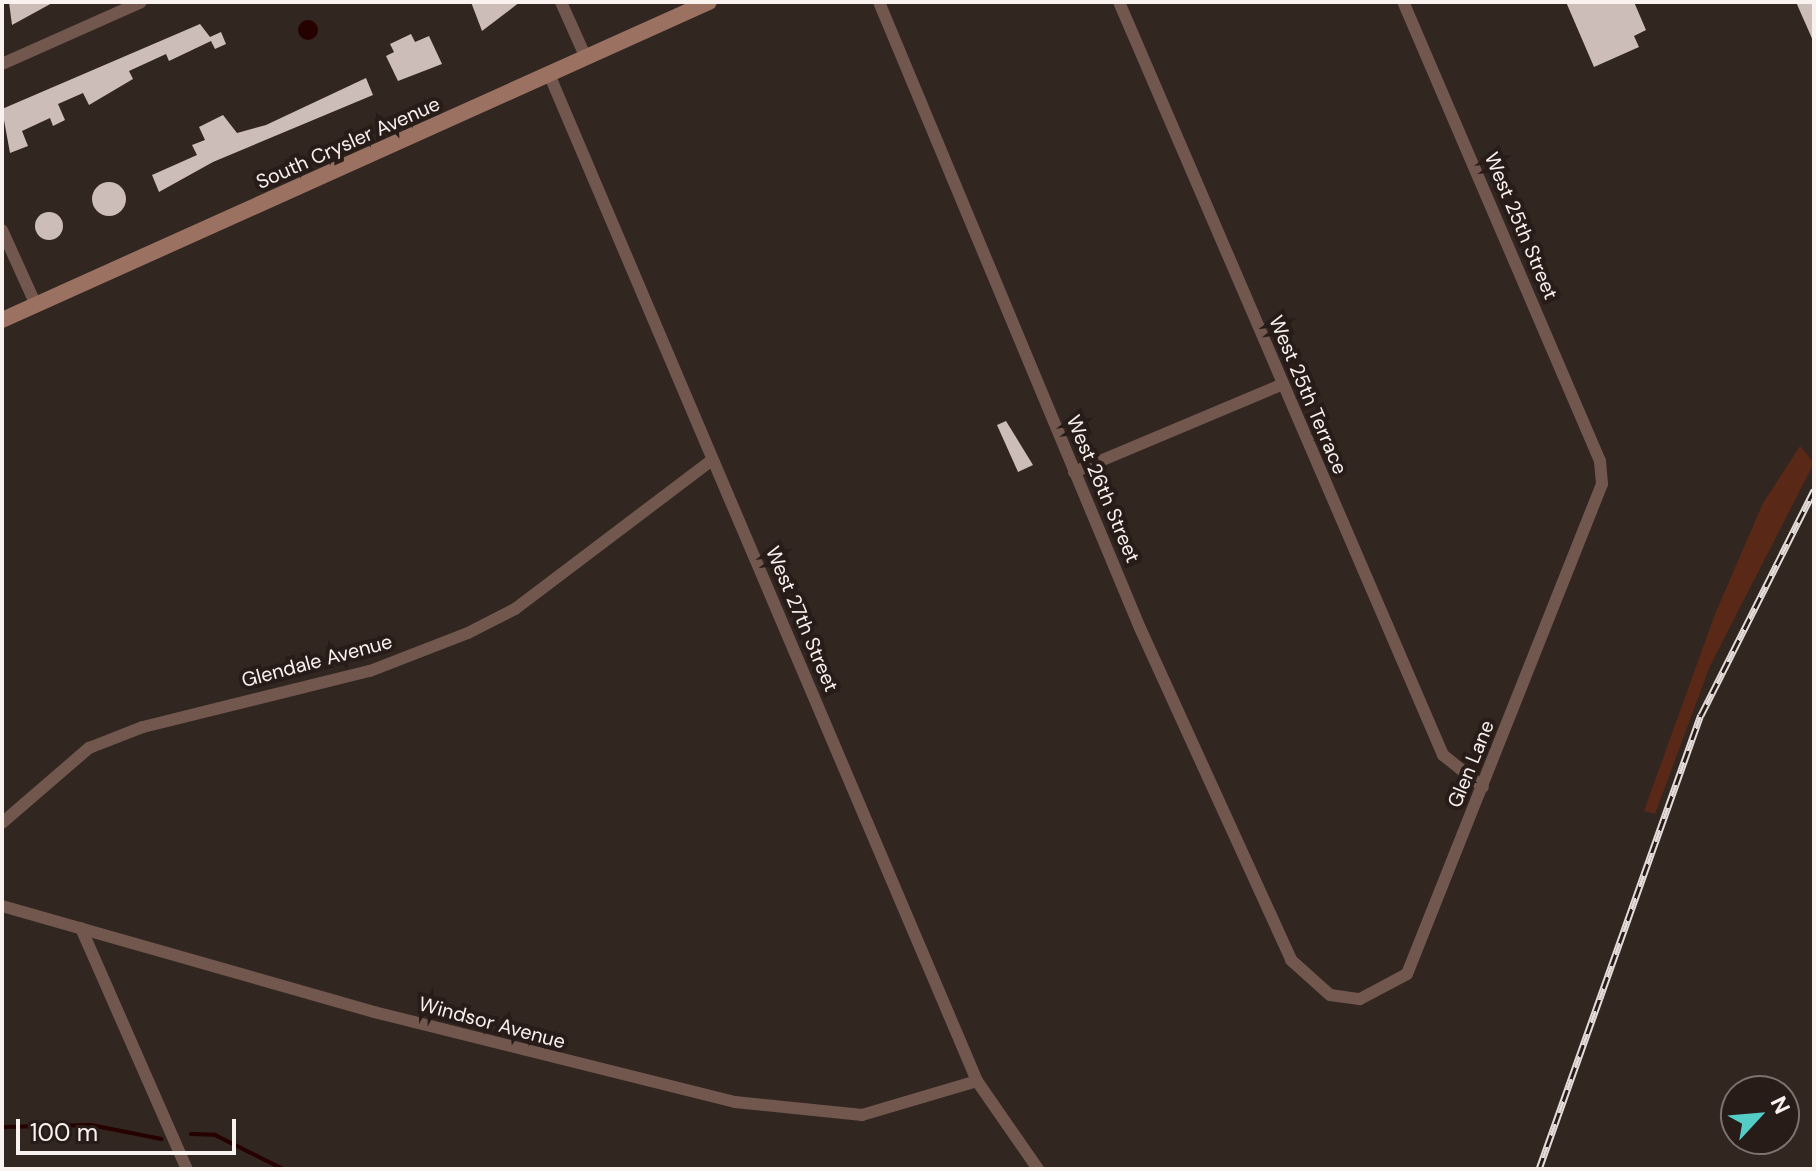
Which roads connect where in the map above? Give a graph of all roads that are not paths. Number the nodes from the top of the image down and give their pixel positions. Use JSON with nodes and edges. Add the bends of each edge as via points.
{"nodes":[{"id":1,"x":141,"y":2,"type":"edge"},
{"id":2,"x":561,"y":2,"type":"edge"},
{"id":3,"x":709,"y":2,"type":"edge"},
{"id":4,"x":879,"y":2,"type":"edge"},
{"id":5,"x":1119,"y":2,"type":"edge"},
{"id":6,"x":1403,"y":2,"type":"edge"},
{"id":7,"x":127,"y":5,"type":"edge"},
{"id":8,"x":586,"y":58,"type":"junction"},
{"id":9,"x":2,"y":64,"type":"edge"},
{"id":10,"x":549,"y":74,"type":"junction"},
{"id":11,"x":2,"y":230,"type":"edge"},
{"id":12,"x":36,"y":305,"type":"junction"},
{"id":13,"x":2,"y":320,"type":"edge"},
{"id":14,"x":1281,"y":385,"type":"junction"},
{"id":15,"x":712,"y":460,"type":"junction"},
{"id":16,"x":1601,"y":465,"type":"joint"},
{"id":17,"x":1074,"y":472,"type":"junction"},
{"id":18,"x":1483,"y":787,"type":"junction"},
{"id":19,"x":2,"y":823,"type":"edge"},
{"id":20,"x":2,"y":906,"type":"edge"},
{"id":21,"x":81,"y":928,"type":"junction"},
{"id":22,"x":1308,"y":982,"type":"joint"},
{"id":23,"x":977,"y":1081,"type":"junction"},
{"id":24,"x":187,"y":1169,"type":"edge"},
{"id":25,"x":1038,"y":1169,"type":"edge"}],
"edges":[{"from":1,"to":7,"type":"street"},
{"from":2,"to":8,"type":"street"},
{"from":3,"to":8,"type":"main road","name":"South Crysler Avenue"},
{"from":4,"to":17,"type":"street","name":"West 26th Street"},
{"from":5,"to":14,"type":"street","name":"West 25th Terrace"},
{"from":6,"to":16,"type":"street","name":"West 25th Street"},
{"from":7,"to":9,"type":"street"},
{"from":8,"to":10,"type":"main road","name":"South Crysler Avenue"},
{"from":10,"to":12,"type":"main road","name":"South Crysler Avenue"},
{"from":10,"to":15,"type":"street","name":"West 27th Street"},
{"from":11,"to":12,"type":"street"},
{"from":12,"to":13,"type":"main road","name":"South Crysler Avenue"},
{"from":14,"to":17,"type":"street"},
{"from":14,"to":18,"type":"street","name":"West 25th Terrace","via":[[1443,755]]},
{"from":15,"to":19,"type":"street","name":"Glendale Avenue","via":[[515,609],[370,671],[143,727],[89,748]]},
{"from":15,"to":23,"type":"street","name":"West 27th Street"},
{"from":16,"to":18,"type":"street","name":"Glen Lane","via":[[1598,504]]},
{"from":17,"to":22,"type":"street","name":"West 26th Street","via":[[1291,960]]},
{"from":18,"to":22,"type":"street","name":"Glen Lane","via":[[1407,974],[1360,999],[1330,995]]},
{"from":20,"to":21,"type":"street","name":"Windsor Avenue"},
{"from":21,"to":23,"type":"street","name":"Windsor Avenue","via":[[656,1088],[735,1102],[862,1115]]},
{"from":21,"to":24,"type":"street"},
{"from":23,"to":25,"type":"street","name":"West 27th Street"}]}
